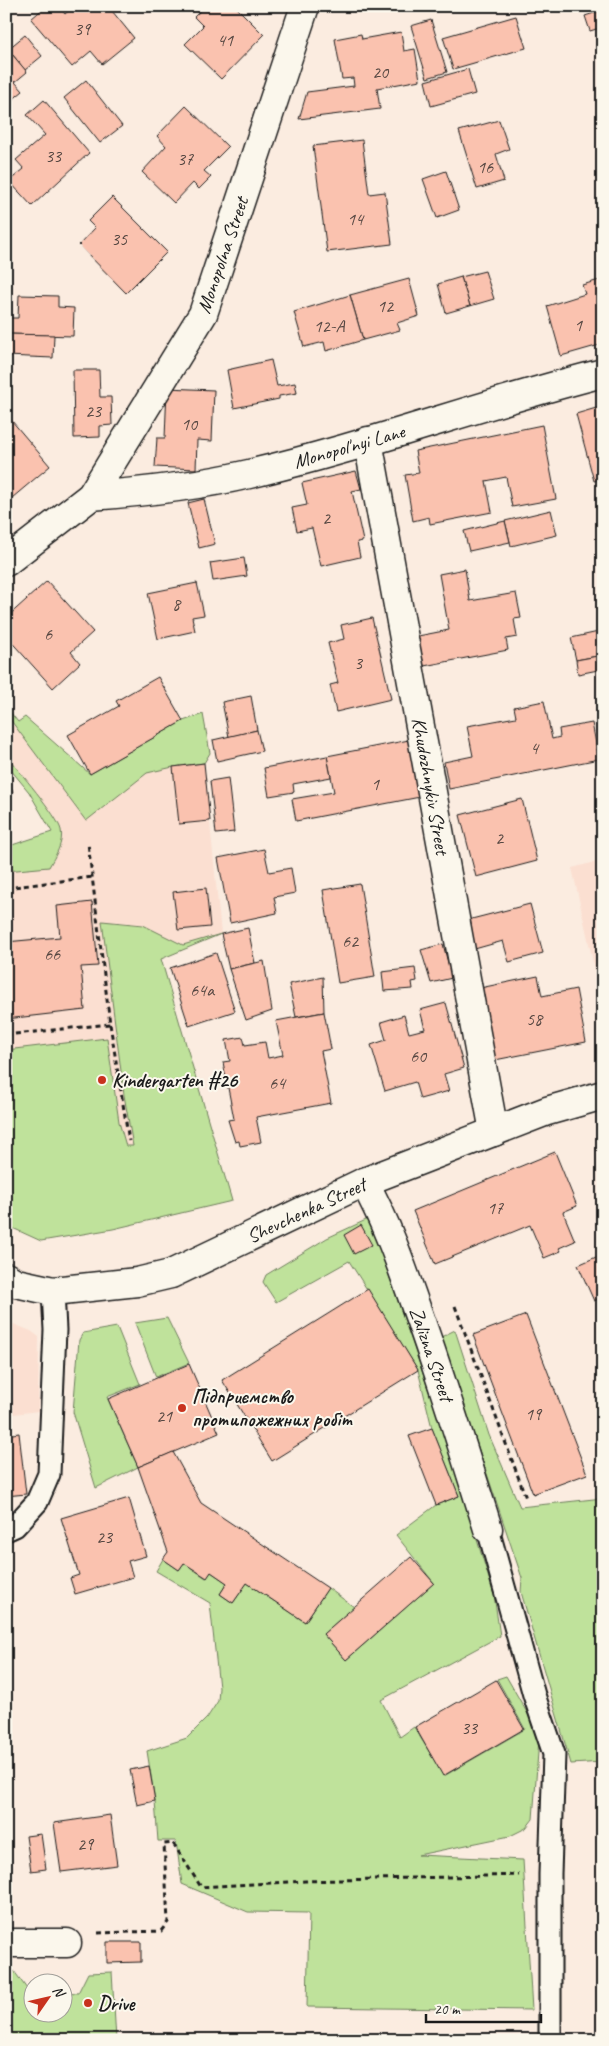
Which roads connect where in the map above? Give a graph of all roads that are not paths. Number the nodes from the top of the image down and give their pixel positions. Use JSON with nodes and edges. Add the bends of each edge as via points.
{"nodes":[{"id":1,"x":305,"y":6,"type":"edge"},
{"id":2,"x":603,"y":373,"type":"edge"},
{"id":3,"x":368,"y":441,"type":"junction"},
{"id":4,"x":91,"y":496,"type":"junction"},
{"id":5,"x":6,"y":562,"type":"edge"},
{"id":6,"x":603,"y":1095,"type":"edge"},
{"id":7,"x":494,"y":1132,"type":"junction"},
{"id":8,"x":364,"y":1182,"type":"junction"},
{"id":9,"x":6,"y":1277,"type":"edge"},
{"id":10,"x":53,"y":1290,"type":"junction"},
{"id":11,"x":488,"y":1529,"type":"joint"},
{"id":12,"x":6,"y":1530,"type":"edge"},
{"id":13,"x":6,"y":1943,"type":"edge"},
{"id":14,"x":66,"y":1943,"type":"road end"},
{"id":15,"x":550,"y":2040,"type":"edge"}],
"edges":[{"from":1,"to":4,"type":"street","name":"Monopolna Street","via":[[203,314]]},
{"from":2,"to":3,"type":"street","name":"Monopol'nyi Lane"},
{"from":3,"to":4,"type":"street","name":"Monopol'nyi Lane","via":[[247,474],[138,493]]},
{"from":3,"to":7,"type":"street","name":"Khudozhnykiv Street"},
{"from":4,"to":5,"type":"street","name":"Monopolna Street"},
{"from":6,"to":7,"type":"street","name":"Shevchenka Street","via":[[547,1111]]},
{"from":7,"to":8,"type":"street","name":"Shevchenka Street"},
{"from":8,"to":10,"type":"street","name":"Shevchenka Street","via":[[171,1274],[137,1282]]},
{"from":8,"to":11,"type":"street","name":"Zalizna Street","via":[[402,1265],[446,1391]]},
{"from":9,"to":10,"type":"street","name":"Shevchenka Street","via":[[16,1283]]},
{"from":10,"to":12,"type":"lane","via":[[55,1330],[49,1474],[37,1502],[15,1526]]},
{"from":11,"to":15,"type":"lane","via":[[534,1695],[554,1754]]},
{"from":13,"to":14,"type":"street"}]}
